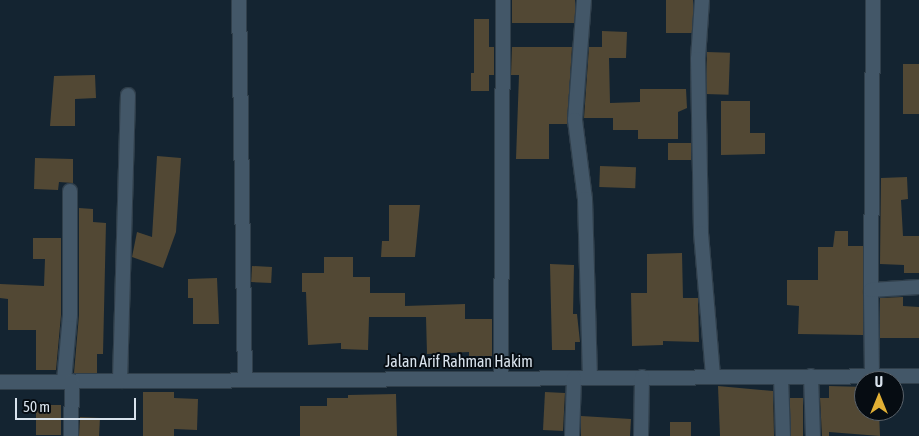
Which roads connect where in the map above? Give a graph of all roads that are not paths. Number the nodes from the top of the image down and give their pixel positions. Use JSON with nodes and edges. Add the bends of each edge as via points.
{"nodes":[{"id":1,"x":239,"y":0,"type":"edge"},
{"id":2,"x":503,"y":0,"type":"edge"},
{"id":3,"x":584,"y":0,"type":"edge"},
{"id":4,"x":702,"y":0,"type":"edge"},
{"id":5,"x":873,"y":0,"type":"edge"},
{"id":6,"x":128,"y":95,"type":"dead end"},
{"id":7,"x":70,"y":191,"type":"dead end"},
{"id":8,"x":919,"y":287,"type":"edge"},
{"id":9,"x":871,"y":290,"type":"junction"},
{"id":10,"x":872,"y":371,"type":"edge"},
{"id":11,"x":781,"y":376,"type":"junction"},
{"id":12,"x":811,"y":376,"type":"junction"},
{"id":13,"x":854,"y":376,"type":"edge"},
{"id":14,"x":904,"y":376,"type":"edge"},
{"id":15,"x":919,"y":376,"type":"edge"},
{"id":16,"x":642,"y":377,"type":"junction"},
{"id":17,"x":713,"y":377,"type":"junction"},
{"id":18,"x":501,"y":378,"type":"junction"},
{"id":19,"x":574,"y":378,"type":"junction"},
{"id":20,"x":590,"y":378,"type":"junction"},
{"id":21,"x":245,"y":380,"type":"junction"},
{"id":22,"x":68,"y":381,"type":"junction"},
{"id":23,"x":120,"y":381,"type":"junction"},
{"id":24,"x":0,"y":382,"type":"edge"},
{"id":25,"x":71,"y":436,"type":"edge"},
{"id":26,"x":572,"y":436,"type":"edge"},
{"id":27,"x":642,"y":436,"type":"edge"},
{"id":28,"x":783,"y":436,"type":"edge"},
{"id":29,"x":813,"y":436,"type":"edge"}],
"edges":[{"from":1,"to":21,"type":"street"},
{"from":2,"to":18,"type":"street"},
{"from":3,"to":20,"type":"street","via":[[575,120],[585,199]]},
{"from":4,"to":17,"type":"street","via":[[698,59],[701,233]]},
{"from":5,"to":9,"type":"street"},
{"from":6,"to":23,"type":"street"},
{"from":7,"to":22,"type":"street"},
{"from":8,"to":9,"type":"street"},
{"from":9,"to":10,"type":"street"},
{"from":11,"to":12,"type":"street","name":"Jalan Arif Rahman Hakim"},
{"from":11,"to":17,"type":"street","name":"Jalan Arif Rahman Hakim"},
{"from":11,"to":28,"type":"street"},
{"from":12,"to":13,"type":"street","name":"Jalan Arif Rahman Hakim"},
{"from":12,"to":29,"type":"street"},
{"from":14,"to":15,"type":"street","name":"Jalan Arif Rahman Hakim"},
{"from":16,"to":17,"type":"street","name":"Jalan Arif Rahman Hakim"},
{"from":16,"to":20,"type":"street","name":"Jalan Arif Rahman Hakim"},
{"from":16,"to":27,"type":"street"},
{"from":18,"to":19,"type":"street","name":"Jalan Arif Rahman Hakim"},
{"from":18,"to":21,"type":"street","name":"Jalan Arif Rahman Hakim"},
{"from":19,"to":20,"type":"street","name":"Jalan Arif Rahman Hakim"},
{"from":19,"to":26,"type":"street"},
{"from":21,"to":23,"type":"street","name":"Jalan Arif Rahman Hakim"},
{"from":22,"to":23,"type":"street","name":"Jalan Arif Rahman Hakim"},
{"from":22,"to":24,"type":"street","name":"Jalan Arif Rahman Hakim"},
{"from":22,"to":25,"type":"street"}]}
